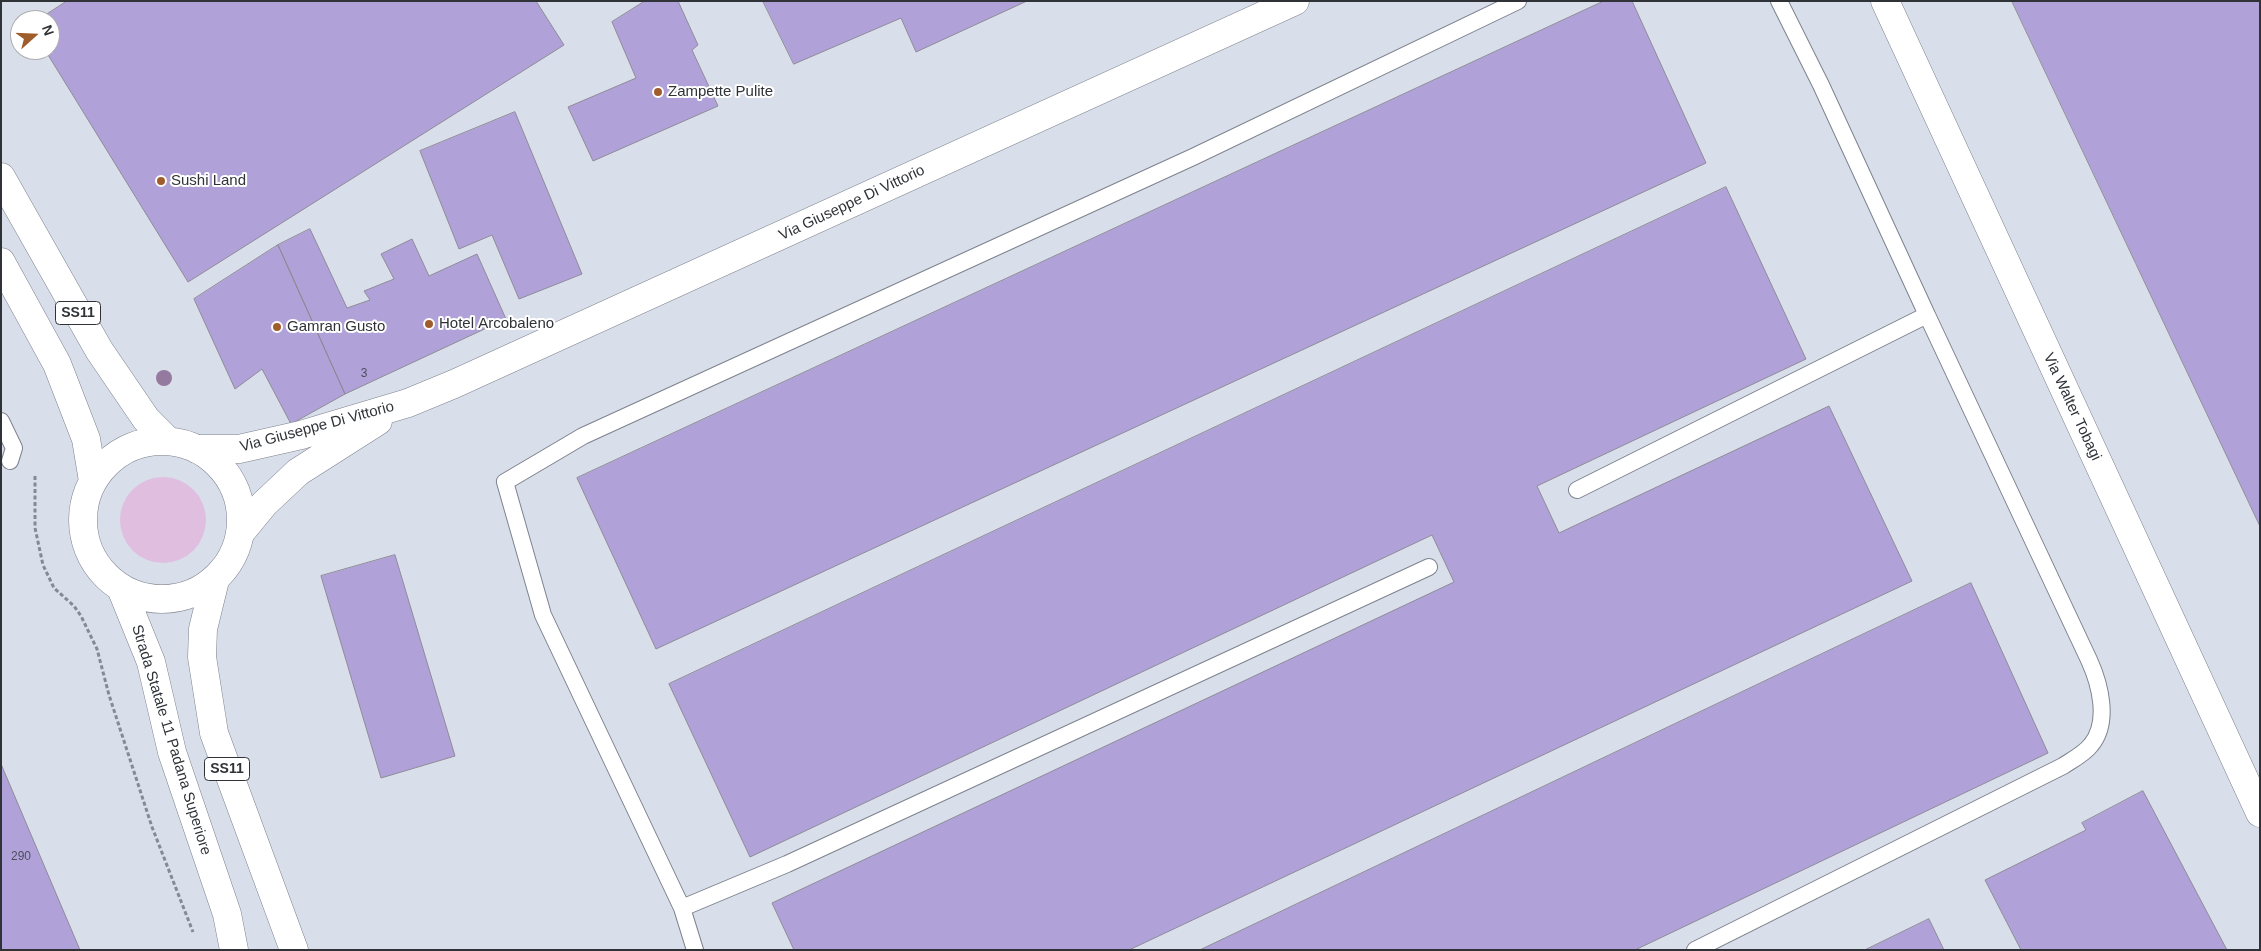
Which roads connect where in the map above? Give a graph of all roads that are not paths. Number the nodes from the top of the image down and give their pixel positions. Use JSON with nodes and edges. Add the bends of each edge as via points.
{"nodes":[{"id":1,"x":1295,"y":1,"type":"edge"},
{"id":2,"x":1518,"y":1,"type":"edge"},
{"id":3,"x":1779,"y":1,"type":"edge"},
{"id":4,"x":1885,"y":1,"type":"edge"},
{"id":5,"x":1,"y":177,"type":"edge"},
{"id":6,"x":1,"y":262,"type":"edge"},
{"id":7,"x":1927,"y":316,"type":"junction"},
{"id":8,"x":408,"y":403,"type":"junction"},
{"id":9,"x":1,"y":421,"type":"edge"},
{"id":10,"x":168,"y":441,"type":"junction"},
{"id":11,"x":197,"y":449,"type":"junction"},
{"id":12,"x":10,"y":461,"type":"dead end"},
{"id":13,"x":93,"y":481,"type":"junction"},
{"id":14,"x":1577,"y":490,"type":"dead end"},
{"id":15,"x":241,"y":532,"type":"junction"},
{"id":16,"x":1429,"y":567,"type":"dead end"},
{"id":17,"x":215,"y":580,"type":"junction"},
{"id":18,"x":120,"y":588,"type":"junction"},
{"id":19,"x":2260,"y":813,"type":"edge"},
{"id":20,"x":682,"y":908,"type":"junction"},
{"id":21,"x":234,"y":950,"type":"edge"},
{"id":22,"x":294,"y":950,"type":"edge"},
{"id":23,"x":695,"y":950,"type":"edge"},
{"id":24,"x":1695,"y":950,"type":"edge"}],
"edges":[{"from":1,"to":8,"type":"street","name":"Via Giuseppe Di Vittorio"},
{"from":2,"to":20,"type":"lane","via":[[1193,157],[583,436],[505,482],[543,615]]},
{"from":3,"to":7,"type":"lane"},
{"from":4,"to":19,"type":"street","name":"Via Walter Tobagi"},
{"from":5,"to":10,"type":"street","name":"Strada Statale 11 Padana Superiore","number":"SS11","via":[[99,350],[146,419]]},
{"from":6,"to":13,"type":"street","name":"Strada Statale 11 Padana Superiore","number":"SS11","via":[[57,364],[86,439]]},
{"from":7,"to":14,"type":"lane"},
{"from":7,"to":24,"type":"lane","via":[[2096,675],[2101,717],[2096,736],[2092,744],[2063,766]]},
{"from":8,"to":11,"type":"street","name":"Via Giuseppe Di Vittorio","via":[[301,435],[238,449]]},
{"from":8,"to":15,"type":"street","name":"Via Giuseppe Di Vittorio","via":[[298,472],[264,504]]},
{"from":9,"to":12,"type":"lane","via":[[14,448]]},
{"from":10,"to":11,"type":"street","name":"Strada Statale 11 Padana Superiore","number":"SS11"},
{"from":10,"to":13,"type":"street","name":"Strada Statale 11 Padana Superiore","number":"SS11","via":[[138,444],[125,450],[107,463]]},
{"from":11,"to":15,"type":"street","name":"Strada Statale 11 Padana Superiore","number":"SS11","via":[[216,461],[230,478],[241,510]]},
{"from":13,"to":18,"type":"street","name":"Strada Statale 11 Padana Superiore","number":"SS11","via":[[84,506],[87,546],[96,564]]},
{"from":15,"to":17,"type":"street","name":"Strada Statale 11 Padana Superiore","number":"SS11","via":[[232,558]]},
{"from":16,"to":20,"type":"lane","via":[[796,860]]},
{"from":17,"to":18,"type":"street","name":"Strada Statale 11 Padana Superiore","number":"SS11","via":[[199,591],[159,600],[139,597]]},
{"from":17,"to":22,"type":"street","name":"Strada Statale 11 Padana Superiore","number":"SS11","via":[[203,630],[202,657],[214,733]]},
{"from":18,"to":21,"type":"street","name":"Strada Statale 11 Padana Superiore","number":"SS11","via":[[151,662],[172,752],[228,914]]},
{"from":20,"to":23,"type":"lane"}]}
